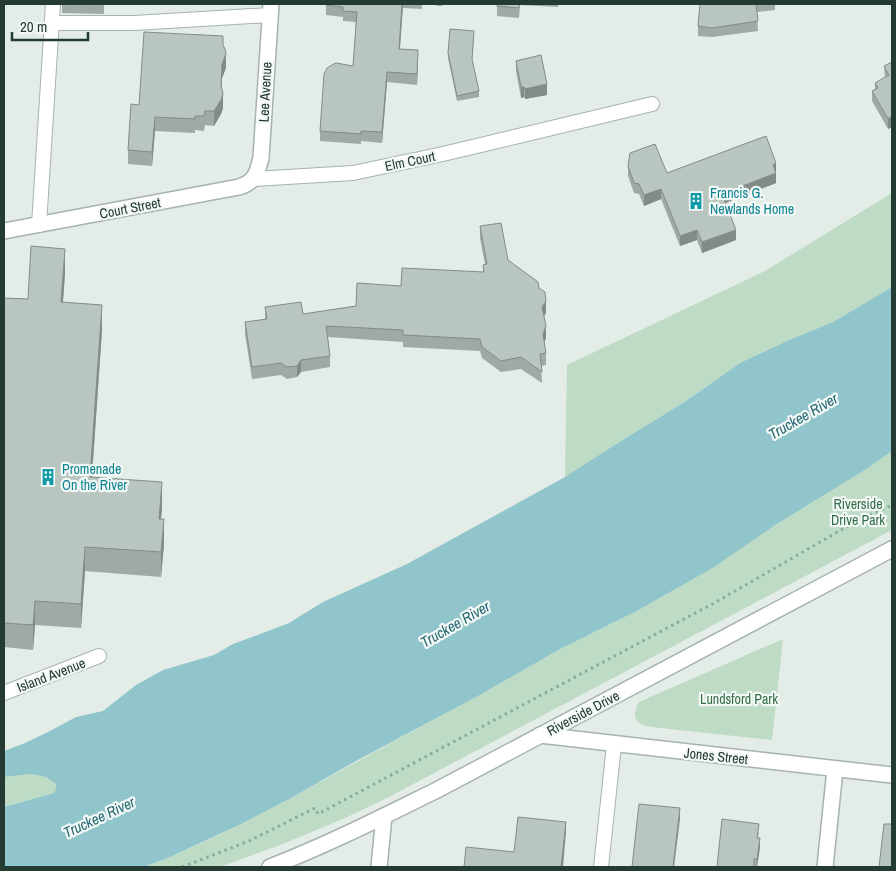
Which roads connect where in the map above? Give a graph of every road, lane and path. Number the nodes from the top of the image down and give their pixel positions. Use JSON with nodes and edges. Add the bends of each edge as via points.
{"nodes":[{"id":1,"x":53,"y":4,"type":"edge"},
{"id":2,"x":270,"y":9,"type":"edge"},
{"id":3,"x":52,"y":23,"type":"junction"},
{"id":4,"x":652,"y":104,"type":"dead end"},
{"id":5,"x":254,"y":179,"type":"junction"},
{"id":6,"x":39,"y":225,"type":"junction"},
{"id":7,"x":4,"y":231,"type":"edge"},
{"id":8,"x":892,"y":504,"type":"edge"},
{"id":9,"x":892,"y":549,"type":"edge"},
{"id":10,"x":99,"y":656,"type":"dead end"},
{"id":11,"x":4,"y":693,"type":"edge"},
{"id":12,"x":540,"y":736,"type":"junction"},
{"id":13,"x":614,"y":744,"type":"junction"},
{"id":14,"x":835,"y":769,"type":"junction"},
{"id":15,"x":892,"y":776,"type":"edge"},
{"id":16,"x":384,"y":816,"type":"junction"},
{"id":17,"x":182,"y":867,"type":"edge"},
{"id":18,"x":270,"y":867,"type":"edge"},
{"id":19,"x":379,"y":867,"type":"edge"},
{"id":20,"x":601,"y":867,"type":"edge"},
{"id":21,"x":825,"y":867,"type":"edge"}],
"edges":[{"from":1,"to":3,"type":"lane"},
{"from":2,"to":3,"type":"lane","via":[[142,23]]},
{"from":2,"to":5,"type":"street","name":"Lee Avenue","via":[[261,158]]},
{"from":3,"to":6,"type":"lane"},
{"from":4,"to":5,"type":"lane","name":"Elm Court","via":[[353,173]]},
{"from":5,"to":6,"type":"street","name":"Court Street","via":[[239,187]]},
{"from":6,"to":7,"type":"street","name":"Court Street"},
{"from":8,"to":17,"type":"path","via":[[716,602],[318,814],[316,808],[249,841]]},
{"from":9,"to":12,"type":"street","name":"Riverside Drive"},
{"from":10,"to":11,"type":"lane","name":"Island Avenue"},
{"from":12,"to":13,"type":"street","name":"Jones Street"},
{"from":12,"to":16,"type":"street","name":"Riverside Drive"},
{"from":13,"to":14,"type":"street","name":"Jones Street"},
{"from":13,"to":20,"type":"lane"},
{"from":14,"to":15,"type":"street","name":"Jones Street"},
{"from":14,"to":21,"type":"street"},
{"from":16,"to":18,"type":"street","name":"Riverside Drive"},
{"from":16,"to":19,"type":"street"}]}
